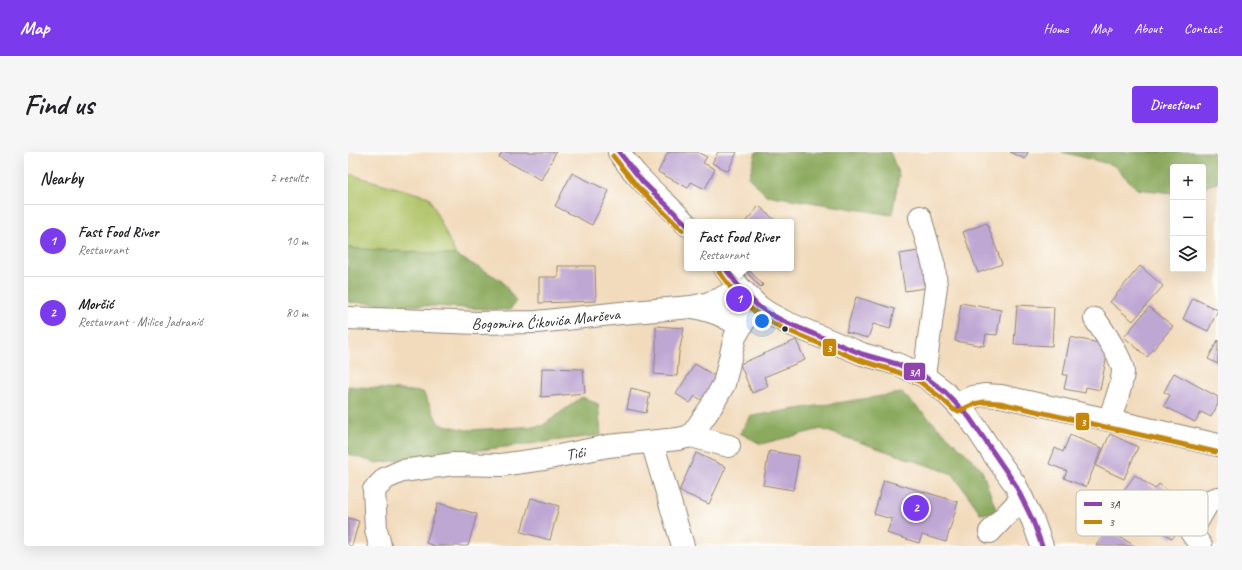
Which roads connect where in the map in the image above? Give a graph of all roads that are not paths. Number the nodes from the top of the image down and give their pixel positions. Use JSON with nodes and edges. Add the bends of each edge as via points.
{"nodes":[{"id":1,"x":619,"y":152,"type":"edge"},
{"id":2,"x":920,"y":217,"type":"dead end"},
{"id":3,"x":684,"y":222,"type":"edge"},
{"id":4,"x":727,"y":271,"type":"edge"},
{"id":5,"x":740,"y":288,"type":"junction"},
{"id":6,"x":758,"y":306,"type":"junction"},
{"id":7,"x":693,"y":307,"type":"junction"},
{"id":8,"x":348,"y":318,"type":"edge"},
{"id":9,"x":1095,"y":319,"type":"dead end"},
{"id":10,"x":740,"y":327,"type":"junction"},
{"id":11,"x":924,"y":376,"type":"junction"},
{"id":12,"x":957,"y":404,"type":"junction"},
{"id":13,"x":1109,"y":420,"type":"junction"},
{"id":14,"x":691,"y":436,"type":"junction"},
{"id":15,"x":652,"y":442,"type":"junction"},
{"id":16,"x":1216,"y":442,"type":"edge"},
{"id":17,"x":729,"y":446,"type":"dead end"},
{"id":18,"x":1022,"y":498,"type":"junction"},
{"id":19,"x":1218,"y":498,"type":"edge"},
{"id":20,"x":1208,"y":504,"type":"edge"},
{"id":21,"x":990,"y":532,"type":"dead end"},
{"id":22,"x":1193,"y":536,"type":"edge"},
{"id":23,"x":380,"y":546,"type":"edge"},
{"id":24,"x":683,"y":546,"type":"edge"},
{"id":25,"x":1042,"y":546,"type":"edge"},
{"id":26,"x":1201,"y":546,"type":"edge"}],
"edges":[{"from":1,"to":3,"type":"street","via":[[642,182]]},
{"from":2,"to":11,"type":"street","via":[[934,266],[936,286]]},
{"from":4,"to":5,"type":"street"},
{"from":5,"to":6,"type":"street"},
{"from":5,"to":7,"type":"street","name":"Bogomira Ćikovića Marčeva","via":[[720,299]]},
{"from":6,"to":10,"type":"street"},
{"from":6,"to":11,"type":"street","via":[[785,322]]},
{"from":7,"to":8,"type":"street","name":"Bogomira Ćikovića Marčeva","via":[[507,323]]},
{"from":7,"to":10,"type":"street","via":[[730,319]]},
{"from":9,"to":13,"type":"street","via":[[1112,344],[1123,369]]},
{"from":10,"to":14,"type":"street","via":[[735,337],[724,384]]},
{"from":11,"to":12,"type":"street"},
{"from":12,"to":13,"type":"street","via":[[972,397],[1001,396]]},
{"from":12,"to":18,"type":"street","via":[[969,417]]},
{"from":13,"to":16,"type":"street"},
{"from":14,"to":15,"type":"street","name":"Tići"},
{"from":14,"to":17,"type":"street"},
{"from":15,"to":23,"type":"street","name":"Tići","via":[[608,446],[501,465],[454,464],[402,471],[386,478],[374,490],[376,529]]},
{"from":15,"to":24,"type":"street"},
{"from":18,"to":21,"type":"street"},
{"from":18,"to":25,"type":"street"},
{"from":19,"to":20,"type":"street"},
{"from":22,"to":26,"type":"street"}]}
